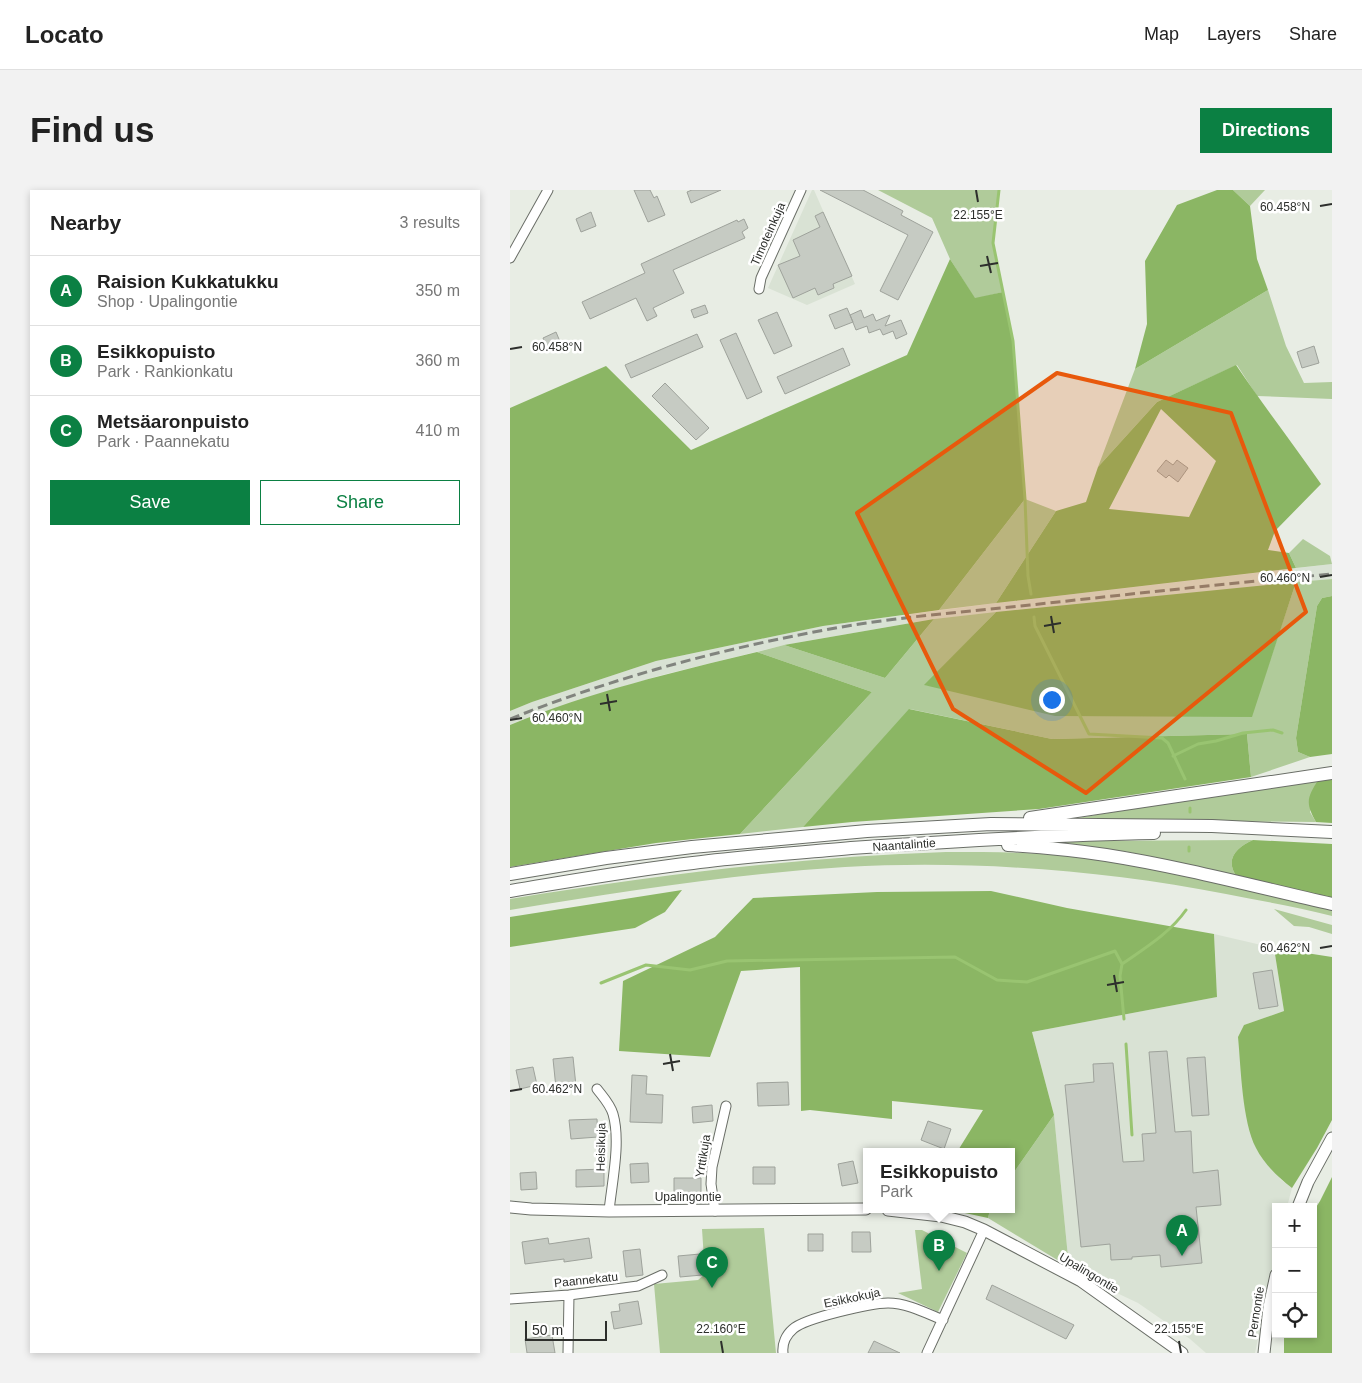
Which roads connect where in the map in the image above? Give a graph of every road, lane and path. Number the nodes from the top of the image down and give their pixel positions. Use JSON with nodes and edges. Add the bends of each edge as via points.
{"nodes":[{"id":1,"x":548,"y":190,"type":"edge"},
{"id":2,"x":801,"y":190,"type":"edge"},
{"id":3,"x":510,"y":258,"type":"edge"},
{"id":4,"x":759,"y":288,"type":"dead end"},
{"id":5,"x":1332,"y":773,"type":"edge"},
{"id":6,"x":991,"y":824,"type":"junction"},
{"id":7,"x":1301,"y":831,"type":"junction"},
{"id":8,"x":1332,"y":832,"type":"edge"},
{"id":9,"x":955,"y":841,"type":"junction"},
{"id":10,"x":510,"y":874,"type":"edge"},
{"id":11,"x":510,"y":891,"type":"edge"},
{"id":12,"x":1332,"y":904,"type":"edge"},
{"id":13,"x":596,"y":1089,"type":"dead end"},
{"id":14,"x":726,"y":1106,"type":"dead end"},
{"id":15,"x":1332,"y":1138,"type":"edge"},
{"id":16,"x":1300,"y":1203,"type":"edge"},
{"id":17,"x":510,"y":1207,"type":"edge"},
{"id":18,"x":863,"y":1209,"type":"edge"},
{"id":19,"x":610,"y":1210,"type":"junction"},
{"id":20,"x":715,"y":1211,"type":"junction"},
{"id":21,"x":914,"y":1213,"type":"edge"},
{"id":22,"x":984,"y":1230,"type":"junction"},
{"id":23,"x":662,"y":1275,"type":"dead end"},
{"id":24,"x":1272,"y":1293,"type":"edge"},
{"id":25,"x":569,"y":1295,"type":"junction"},
{"id":26,"x":510,"y":1298,"type":"edge"},
{"id":27,"x":943,"y":1320,"type":"junction"},
{"id":28,"x":568,"y":1353,"type":"edge"},
{"id":29,"x":783,"y":1353,"type":"edge"},
{"id":30,"x":927,"y":1353,"type":"edge"},
{"id":31,"x":1182,"y":1353,"type":"edge"},
{"id":32,"x":1264,"y":1353,"type":"edge"}],
"edges":[{"from":1,"to":3,"type":"street"},
{"from":2,"to":4,"type":"street","name":"Timoteinkuja"},
{"from":5,"to":6,"type":"main road"},
{"from":6,"to":7,"type":"main road","name":"Naantalintie","via":[[1192,825]]},
{"from":6,"to":10,"type":"main road","name":"Naantalintie","via":[[692,847]]},
{"from":7,"to":8,"type":"main road","name":"Naantalintie"},
{"from":7,"to":9,"type":"main road","name":"Naantalintie","via":[[1102,834]]},
{"from":9,"to":11,"type":"main road","name":"Naantalintie","via":[[695,862]]},
{"from":9,"to":12,"type":"main road","via":[[1106,855]]},
{"from":13,"to":19,"type":"street","name":"Heisikuja","via":[[607,1102],[616,1131]]},
{"from":14,"to":20,"type":"street","name":"Yrttikuja","via":[[712,1167]]},
{"from":15,"to":16,"type":"street"},
{"from":17,"to":19,"type":"street","name":"Upalingontie"},
{"from":18,"to":20,"type":"street","name":"Upalingontie"},
{"from":19,"to":20,"type":"street","name":"Upalingontie"},
{"from":21,"to":22,"type":"street","name":"Upalingontie","via":[[941,1216]]},
{"from":22,"to":27,"type":"street"},
{"from":22,"to":31,"type":"street","name":"Upalingontie","via":[[1081,1282]]},
{"from":23,"to":25,"type":"street","name":"Paannekatu","via":[[638,1286]]},
{"from":24,"to":32,"type":"street","name":"Pernontie"},
{"from":25,"to":26,"type":"street","name":"Paannekatu"},
{"from":25,"to":28,"type":"street"},
{"from":27,"to":29,"type":"street","name":"Esikkokuja","via":[[899,1304],[872,1304],[803,1322],[786,1338]]},
{"from":27,"to":30,"type":"street"}]}
